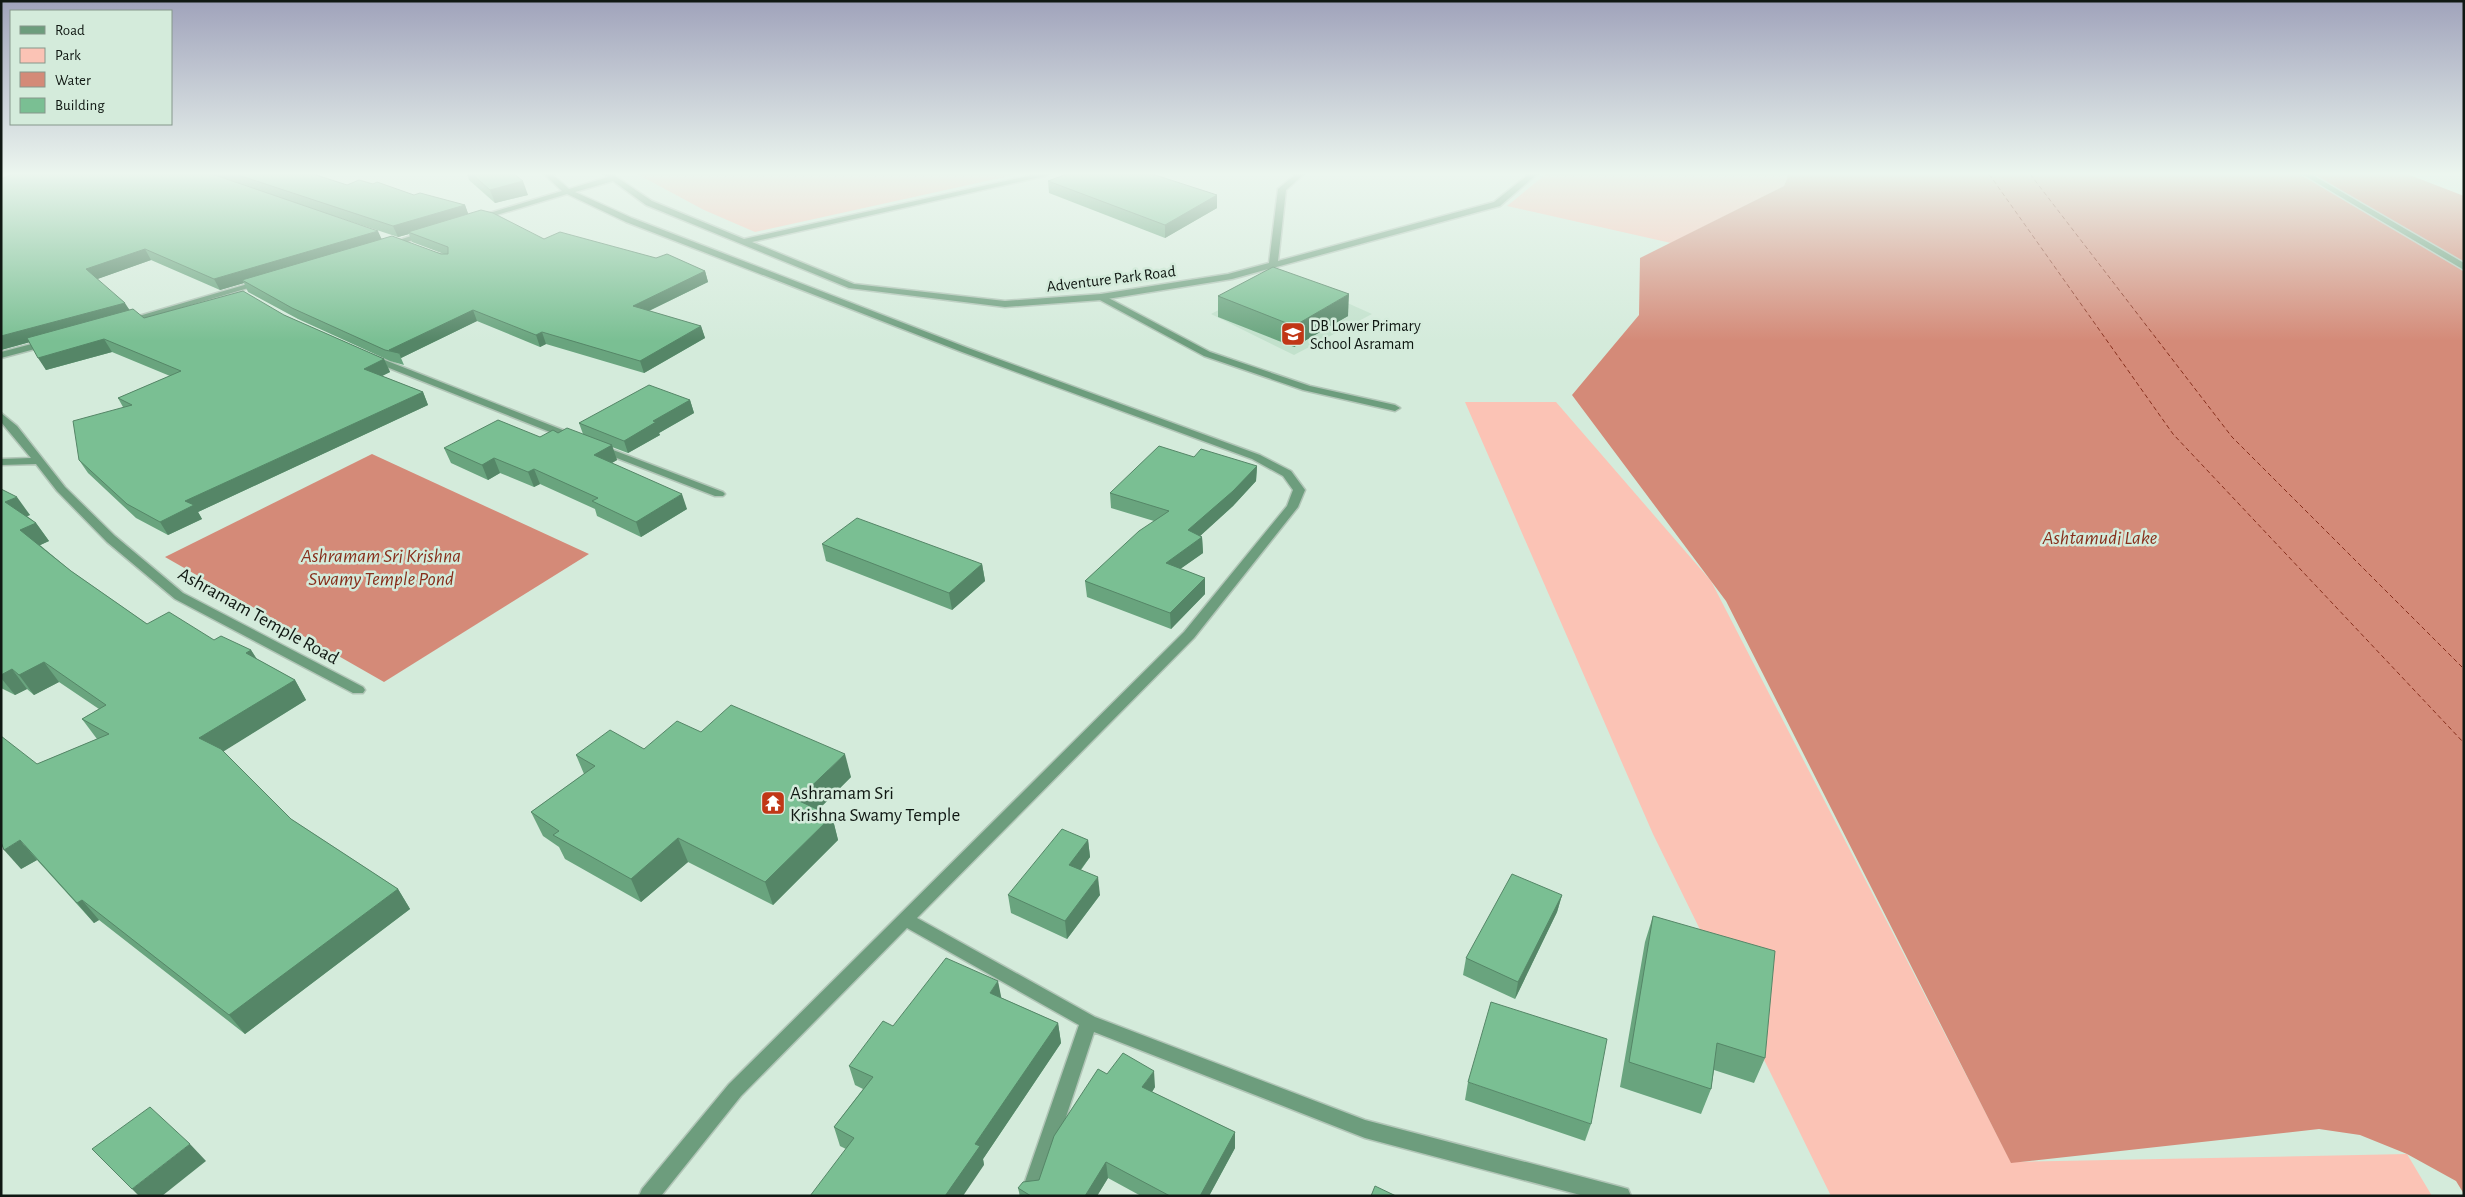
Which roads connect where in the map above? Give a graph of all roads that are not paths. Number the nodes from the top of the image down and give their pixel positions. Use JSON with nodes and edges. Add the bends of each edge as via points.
{"nodes":[{"id":1,"x":435,"y":230,"type":"edge"},
{"id":2,"x":655,"y":230,"type":"edge"},
{"id":3,"x":712,"y":230,"type":"edge"},
{"id":4,"x":795,"y":230,"type":"edge"},
{"id":5,"x":1278,"y":230,"type":"edge"},
{"id":6,"x":1402,"y":230,"type":"edge"},
{"id":7,"x":2401,"y":230,"type":"edge"},
{"id":8,"x":381,"y":236,"type":"edge"},
{"id":9,"x":397,"y":242,"type":"junction"},
{"id":10,"x":741,"y":242,"type":"junction"},
{"id":11,"x":381,"y":247,"type":"edge"},
{"id":12,"x":415,"y":248,"type":"edge"},
{"id":13,"x":1274,"y":265,"type":"junction"},
{"id":14,"x":2464,"y":267,"type":"edge"},
{"id":15,"x":273,"y":279,"type":"edge"},
{"id":16,"x":236,"y":290,"type":"junction"},
{"id":17,"x":1101,"y":297,"type":"junction"},
{"id":18,"x":252,"y":300,"type":"edge"},
{"id":19,"x":116,"y":324,"type":"edge"},
{"id":20,"x":58,"y":340,"type":"edge"},
{"id":21,"x":363,"y":354,"type":"edge"},
{"id":22,"x":1,"y":355,"type":"edge"},
{"id":23,"x":1394,"y":408,"type":"dead end"},
{"id":24,"x":1,"y":416,"type":"edge"},
{"id":25,"x":39,"y":461,"type":"junction"},
{"id":26,"x":1,"y":462,"type":"edge"},
{"id":27,"x":719,"y":494,"type":"dead end"},
{"id":28,"x":358,"y":690,"type":"dead end"},
{"id":29,"x":904,"y":919,"type":"junction"},
{"id":30,"x":1090,"y":1022,"type":"junction"},
{"id":31,"x":650,"y":1196,"type":"edge"},
{"id":32,"x":1030,"y":1196,"type":"edge"},
{"id":33,"x":1621,"y":1196,"type":"edge"}],
"edges":[{"from":1,"to":9,"type":"street"},
{"from":2,"to":29,"type":"street","via":[[1256,457],[1294,478],[1299,490],[1292,507],[1189,635]]},
{"from":3,"to":10,"type":"street","name":"Adventure Park Road"},
{"from":4,"to":10,"type":"street"},
{"from":5,"to":13,"type":"street"},
{"from":6,"to":13,"type":"street","name":"Adventure Park Road"},
{"from":7,"to":14,"type":"street"},
{"from":8,"to":9,"type":"street"},
{"from":9,"to":11,"type":"street"},
{"from":9,"to":12,"type":"street"},
{"from":10,"to":17,"type":"street","name":"Adventure Park Road","via":[[852,286],[1005,304]]},
{"from":13,"to":17,"type":"street","name":"Adventure Park Road","via":[[1229,277]]},
{"from":15,"to":16,"type":"street"},
{"from":16,"to":18,"type":"street"},
{"from":16,"to":19,"type":"street"},
{"from":17,"to":23,"type":"street","via":[[1207,354],[1307,388]]},
{"from":20,"to":22,"type":"street"},
{"from":21,"to":27,"type":"street"},
{"from":24,"to":25,"type":"street","name":"Ashramam Temple Road"},
{"from":25,"to":26,"type":"street"},
{"from":25,"to":28,"type":"street","name":"Ashramam Temple Road","via":[[61,489],[111,539],[179,596]]},
{"from":29,"to":30,"type":"street"},
{"from":29,"to":31,"type":"street","via":[[735,1090]]},
{"from":30,"to":32,"type":"street"},
{"from":30,"to":33,"type":"street","via":[[1365,1129]]}]}
